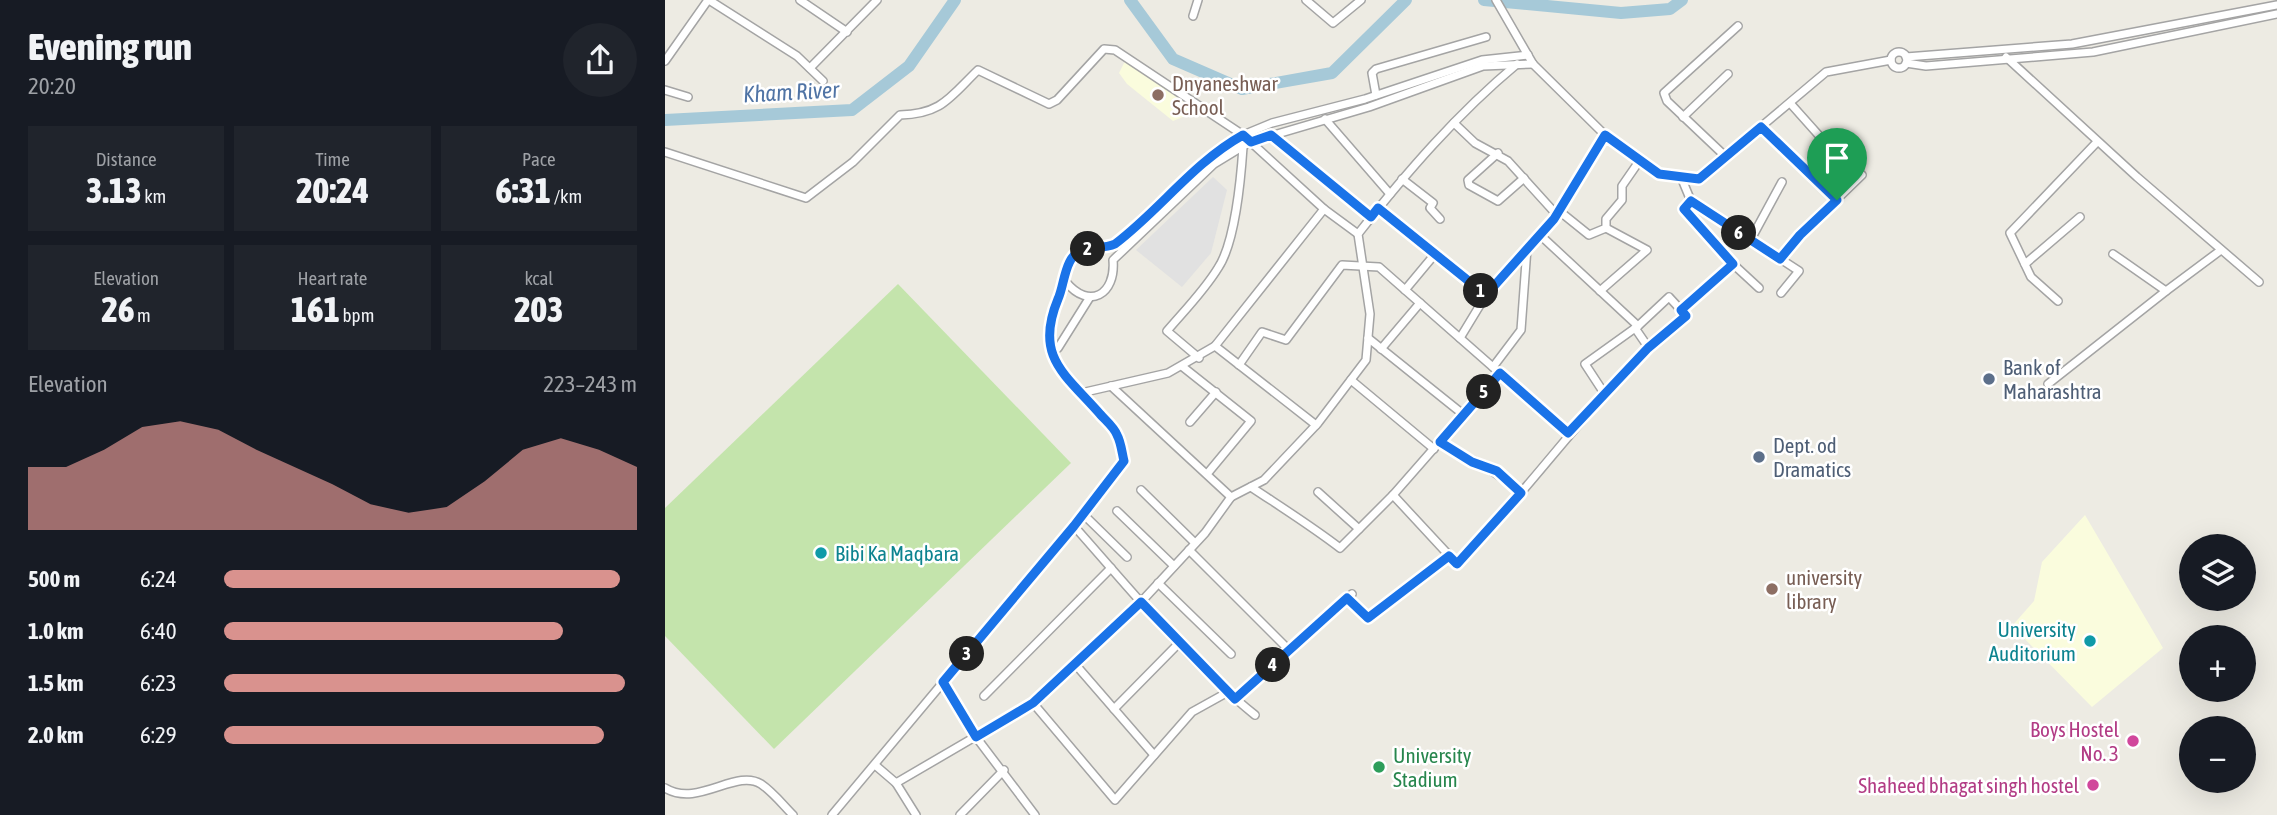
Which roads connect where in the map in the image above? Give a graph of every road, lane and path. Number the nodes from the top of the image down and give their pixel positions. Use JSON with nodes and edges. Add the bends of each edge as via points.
{"nodes":[{"id":1,"x":800,"y":0,"type":"edge"},
{"id":2,"x":877,"y":0,"type":"edge"},
{"id":3,"x":1198,"y":0,"type":"edge"},
{"id":4,"x":1306,"y":0,"type":"edge"},
{"id":5,"x":1361,"y":0,"type":"edge"},
{"id":6,"x":1496,"y":0,"type":"edge"},
{"id":7,"x":711,"y":1,"type":"edge"},
{"id":8,"x":2277,"y":5,"type":"edge"},
{"id":9,"x":2277,"y":14,"type":"edge"},
{"id":10,"x":1193,"y":16,"type":"dead end"},
{"id":11,"x":1738,"y":26,"type":"dead end"},
{"id":12,"x":847,"y":32,"type":"junction"},
{"id":13,"x":1486,"y":37,"type":"dead end"},
{"id":14,"x":2005,"y":50,"type":"junction"},
{"id":15,"x":1528,"y":55,"type":"junction"},
{"id":16,"x":2007,"y":59,"type":"junction"},
{"id":17,"x":1906,"y":60,"type":"junction"},
{"id":18,"x":665,"y":61,"type":"edge"},
{"id":19,"x":1517,"y":64,"type":"junction"},
{"id":20,"x":1533,"y":64,"type":"junction"},
{"id":21,"x":810,"y":68,"type":"junction"},
{"id":22,"x":1728,"y":74,"type":"dead end"},
{"id":23,"x":824,"y":81,"type":"dead end"},
{"id":24,"x":665,"y":90,"type":"edge"},
{"id":25,"x":1376,"y":95,"type":"junction"},
{"id":26,"x":688,"y":97,"type":"dead end"},
{"id":27,"x":1790,"y":103,"type":"junction"},
{"id":28,"x":1683,"y":117,"type":"junction"},
{"id":29,"x":1325,"y":119,"type":"junction"},
{"id":30,"x":1454,"y":123,"type":"junction"},
{"id":31,"x":1761,"y":127,"type":"junction"},
{"id":32,"x":1243,"y":135,"type":"junction"},
{"id":33,"x":1271,"y":135,"type":"junction"},
{"id":34,"x":1605,"y":135,"type":"junction"},
{"id":35,"x":1251,"y":142,"type":"junction"},
{"id":36,"x":2098,"y":142,"type":"junction"},
{"id":37,"x":1243,"y":147,"type":"junction"},
{"id":38,"x":665,"y":152,"type":"edge"},
{"id":39,"x":1498,"y":153,"type":"junction"},
{"id":40,"x":1725,"y":156,"type":"junction"},
{"id":41,"x":1640,"y":160,"type":"junction"},
{"id":42,"x":1681,"y":177,"type":"junction"},
{"id":43,"x":1524,"y":178,"type":"junction"},
{"id":44,"x":1402,"y":179,"type":"junction"},
{"id":45,"x":1782,"y":182,"type":"dead end"},
{"id":46,"x":1390,"y":194,"type":"junction"},
{"id":47,"x":1837,"y":200,"type":"junction"},
{"id":48,"x":1691,"y":201,"type":"junction"},
{"id":49,"x":1378,"y":208,"type":"junction"},
{"id":50,"x":1324,"y":209,"type":"junction"},
{"id":51,"x":1557,"y":212,"type":"junction"},
{"id":52,"x":1371,"y":217,"type":"junction"},
{"id":53,"x":2080,"y":217,"type":"dead end"},
{"id":54,"x":1440,"y":219,"type":"dead end"},
{"id":55,"x":1606,"y":228,"type":"junction"},
{"id":56,"x":1357,"y":234,"type":"junction"},
{"id":57,"x":1539,"y":234,"type":"junction"},
{"id":58,"x":1750,"y":241,"type":"junction"},
{"id":59,"x":1527,"y":246,"type":"junction"},
{"id":60,"x":1102,"y":250,"type":"junction"},
{"id":61,"x":2221,"y":250,"type":"junction"},
{"id":62,"x":1435,"y":254,"type":"junction"},
{"id":63,"x":2113,"y":254,"type":"dead end"},
{"id":64,"x":1780,"y":259,"type":"junction"},
{"id":65,"x":1113,"y":260,"type":"junction"},
{"id":66,"x":1362,"y":264,"type":"junction"},
{"id":67,"x":1733,"y":264,"type":"junction"},
{"id":68,"x":2025,"y":264,"type":"junction"},
{"id":69,"x":1066,"y":282,"type":"junction"},
{"id":70,"x":2259,"y":282,"type":"dead end"},
{"id":71,"x":1759,"y":288,"type":"dead end"},
{"id":72,"x":1405,"y":290,"type":"junction"},
{"id":73,"x":1600,"y":291,"type":"junction"},
{"id":74,"x":2166,"y":291,"type":"junction"},
{"id":75,"x":1781,"y":293,"type":"dead end"},
{"id":76,"x":1486,"y":295,"type":"junction"},
{"id":77,"x":1090,"y":297,"type":"junction"},
{"id":78,"x":2058,"y":302,"type":"dead end"},
{"id":79,"x":1420,"y":303,"type":"junction"},
{"id":80,"x":1681,"y":310,"type":"junction"},
{"id":81,"x":1636,"y":327,"type":"junction"},
{"id":82,"x":1368,"y":338,"type":"junction"},
{"id":83,"x":1460,"y":338,"type":"junction"},
{"id":84,"x":1215,"y":346,"type":"junction"},
{"id":85,"x":1648,"y":348,"type":"junction"},
{"id":86,"x":1381,"y":349,"type":"junction"},
{"id":87,"x":1052,"y":352,"type":"junction"},
{"id":88,"x":1199,"y":358,"type":"junction"},
{"id":89,"x":1239,"y":365,"type":"junction"},
{"id":90,"x":1183,"y":367,"type":"junction"},
{"id":91,"x":1493,"y":367,"type":"junction"},
{"id":92,"x":1500,"y":373,"type":"junction"},
{"id":93,"x":1351,"y":380,"type":"junction"},
{"id":94,"x":2048,"y":384,"type":"dead end"},
{"id":95,"x":1111,"y":386,"type":"junction"},
{"id":96,"x":1216,"y":392,"type":"junction"},
{"id":97,"x":1081,"y":393,"type":"junction"},
{"id":98,"x":1604,"y":393,"type":"junction"},
{"id":99,"x":1464,"y":415,"type":"junction"},
{"id":100,"x":1190,"y":422,"type":"dead end"},
{"id":101,"x":1316,"y":425,"type":"junction"},
{"id":102,"x":1568,"y":433,"type":"junction"},
{"id":103,"x":1437,"y":445,"type":"junction"},
{"id":104,"x":1207,"y":474,"type":"junction"},
{"id":105,"x":1251,"y":487,"type":"junction"},
{"id":106,"x":1141,"y":490,"type":"dead end"},
{"id":107,"x":1318,"y":492,"type":"dead end"},
{"id":108,"x":1521,"y":493,"type":"junction"},
{"id":109,"x":1393,"y":495,"type":"junction"},
{"id":110,"x":1231,"y":497,"type":"junction"},
{"id":111,"x":1117,"y":511,"type":"dead end"},
{"id":112,"x":1083,"y":514,"type":"junction"},
{"id":113,"x":1074,"y":526,"type":"junction"},
{"id":114,"x":1359,"y":529,"type":"junction"},
{"id":115,"x":1195,"y":543,"type":"junction"},
{"id":116,"x":1189,"y":550,"type":"junction"},
{"id":117,"x":1449,"y":556,"type":"junction"},
{"id":118,"x":1127,"y":557,"type":"dead end"},
{"id":119,"x":1174,"y":566,"type":"junction"},
{"id":120,"x":1111,"y":568,"type":"junction"},
{"id":121,"x":1158,"y":583,"type":"junction"},
{"id":122,"x":1141,"y":602,"type":"junction"},
{"id":123,"x":1180,"y":642,"type":"junction"},
{"id":124,"x":1289,"y":650,"type":"junction"},
{"id":125,"x":1231,"y":654,"type":"dead end"},
{"id":126,"x":1075,"y":664,"type":"junction"},
{"id":127,"x":943,"y":682,"type":"junction"},
{"id":128,"x":1229,"y":692,"type":"junction"},
{"id":129,"x":984,"y":696,"type":"dead end"},
{"id":130,"x":1235,"y":699,"type":"junction"},
{"id":131,"x":1033,"y":703,"type":"junction"},
{"id":132,"x":1114,"y":709,"type":"junction"},
{"id":133,"x":1255,"y":715,"type":"dead end"},
{"id":134,"x":976,"y":737,"type":"junction"},
{"id":135,"x":1154,"y":755,"type":"junction"},
{"id":136,"x":875,"y":765,"type":"junction"},
{"id":137,"x":1003,"y":770,"type":"junction"},
{"id":138,"x":896,"y":783,"type":"junction"},
{"id":139,"x":665,"y":788,"type":"edge"},
{"id":140,"x":793,"y":815,"type":"edge"},
{"id":141,"x":832,"y":815,"type":"edge"},
{"id":142,"x":916,"y":815,"type":"edge"},
{"id":143,"x":960,"y":815,"type":"edge"},
{"id":144,"x":1035,"y":815,"type":"edge"}],
"edges":[{"from":1,"to":12,"type":"street"},
{"from":2,"to":12,"type":"street"},
{"from":3,"to":10,"type":"street"},
{"from":4,"to":5,"type":"street","via":[[1333,23]]},
{"from":6,"to":15,"type":"street"},
{"from":7,"to":18,"type":"street"},
{"from":7,"to":21,"type":"street"},
{"from":8,"to":14,"type":"street","via":[[2139,34]]},
{"from":9,"to":16,"type":"street","via":[[2093,52]]},
{"from":11,"to":28,"type":"street","via":[[1664,93]]},
{"from":12,"to":21,"type":"street"},
{"from":13,"to":25,"type":"street","via":[[1376,69],[1372,73]]},
{"from":14,"to":16,"type":"street"},
{"from":14,"to":17,"type":"street"},
{"from":15,"to":20,"type":"street"},
{"from":15,"to":25,"type":"street","via":[[1482,60]]},
{"from":16,"to":17,"type":"street","via":[[1926,66]]},
{"from":16,"to":36,"type":"street"},
{"from":17,"to":27,"type":"street","via":[[1896,67],[1891,60],[1826,72]]},
{"from":19,"to":20,"type":"street"},
{"from":19,"to":29,"type":"street","via":[[1483,66]]},
{"from":19,"to":30,"type":"street"},
{"from":20,"to":34,"type":"street"},
{"from":21,"to":23,"type":"street"},
{"from":22,"to":28,"type":"street"},
{"from":24,"to":26,"type":"street"},
{"from":25,"to":32,"type":"street"},
{"from":27,"to":31,"type":"street"},
{"from":27,"to":47,"type":"street","via":[[1862,175]]},
{"from":28,"to":40,"type":"street"},
{"from":29,"to":33,"type":"street"},
{"from":29,"to":46,"type":"street"},
{"from":30,"to":39,"type":"street","via":[[1475,143]]},
{"from":30,"to":44,"type":"street"},
{"from":31,"to":40,"type":"street"},
{"from":31,"to":47,"type":"street"},
{"from":32,"to":35,"type":"street"},
{"from":32,"to":38,"type":"street","via":[[1115,50],[1104,49],[1049,104],[978,70],[937,109],[900,115],[853,162],[806,198]]},
{"from":32,"to":60,"type":"street","via":[[1202,162],[1130,233]]},
{"from":33,"to":35,"type":"street"},
{"from":33,"to":52,"type":"street"},
{"from":34,"to":41,"type":"street"},
{"from":34,"to":51,"type":"street"},
{"from":35,"to":37,"type":"street"},
{"from":35,"to":50,"type":"street"},
{"from":36,"to":61,"type":"street"},
{"from":36,"to":68,"type":"street","via":[[2010,233]]},
{"from":37,"to":65,"type":"street","via":[[1214,164]]},
{"from":37,"to":88,"type":"street","via":[[1237,202],[1220,267],[1167,331]]},
{"from":39,"to":43,"type":"street"},
{"from":39,"to":43,"type":"street","via":[[1468,180],[1469,185],[1498,201]]},
{"from":40,"to":42,"type":"street","via":[[1699,179]]},
{"from":41,"to":42,"type":"street","via":[[1659,174]]},
{"from":41,"to":55,"type":"street","via":[[1622,186],[1622,200],[1606,219]]},
{"from":42,"to":48,"type":"street"},
{"from":43,"to":51,"type":"street"},
{"from":44,"to":46,"type":"street"},
{"from":44,"to":54,"type":"street","via":[[1433,203],[1430,208]]},
{"from":45,"to":58,"type":"street"},
{"from":46,"to":49,"type":"street"},
{"from":47,"to":64,"type":"street"},
{"from":48,"to":58,"type":"street"},
{"from":48,"to":67,"type":"street","via":[[1684,209]]},
{"from":49,"to":52,"type":"street"},
{"from":49,"to":62,"type":"street"},
{"from":50,"to":56,"type":"street"},
{"from":50,"to":84,"type":"street"},
{"from":51,"to":55,"type":"street","via":[[1589,236]]},
{"from":51,"to":57,"type":"street"},
{"from":52,"to":56,"type":"street"},
{"from":53,"to":68,"type":"street"},
{"from":55,"to":73,"type":"street","via":[[1647,250]]},
{"from":56,"to":66,"type":"street"},
{"from":57,"to":59,"type":"street"},
{"from":57,"to":73,"type":"street"},
{"from":58,"to":64,"type":"street"},
{"from":59,"to":76,"type":"street"},
{"from":59,"to":91,"type":"street","via":[[1521,330]]},
{"from":60,"to":65,"type":"street"},
{"from":60,"to":69,"type":"street","via":[[1077,252],[1067,267]]},
{"from":61,"to":70,"type":"street"},
{"from":61,"to":74,"type":"street"},
{"from":62,"to":72,"type":"street"},
{"from":62,"to":76,"type":"street"},
{"from":63,"to":74,"type":"street"},
{"from":64,"to":75,"type":"street","via":[[1799,271]]},
{"from":65,"to":77,"type":"street","via":[[1110,286]]},
{"from":66,"to":72,"type":"street","via":[[1379,267]]},
{"from":66,"to":82,"type":"street","via":[[1370,314]]},
{"from":66,"to":89,"type":"street","via":[[1342,265],[1286,340],[1262,332]]},
{"from":67,"to":71,"type":"street"},
{"from":67,"to":80,"type":"street"},
{"from":68,"to":78,"type":"street","via":[[2031,277]]},
{"from":69,"to":77,"type":"street"},
{"from":69,"to":87,"type":"street","via":[[1050,320]]},
{"from":72,"to":79,"type":"street"},
{"from":73,"to":81,"type":"street"},
{"from":74,"to":94,"type":"street"},
{"from":76,"to":83,"type":"street"},
{"from":77,"to":87,"type":"street"},
{"from":79,"to":83,"type":"street"},
{"from":79,"to":86,"type":"street"},
{"from":80,"to":81,"type":"street","via":[[1669,297]]},
{"from":80,"to":85,"type":"street","via":[[1686,316]]},
{"from":81,"to":85,"type":"street"},
{"from":81,"to":98,"type":"street","via":[[1585,364]]},
{"from":82,"to":86,"type":"street"},
{"from":82,"to":93,"type":"street","via":[[1366,360]]},
{"from":83,"to":91,"type":"street"},
{"from":84,"to":88,"type":"street"},
{"from":84,"to":89,"type":"street"},
{"from":85,"to":98,"type":"street"},
{"from":86,"to":99,"type":"street"},
{"from":87,"to":97,"type":"street","via":[[1056,366]]},
{"from":88,"to":90,"type":"street"},
{"from":89,"to":101,"type":"street"},
{"from":90,"to":95,"type":"street"},
{"from":90,"to":96,"type":"street"},
{"from":91,"to":92,"type":"street"},
{"from":92,"to":99,"type":"street"},
{"from":92,"to":102,"type":"street"},
{"from":93,"to":101,"type":"street"},
{"from":93,"to":103,"type":"street"},
{"from":95,"to":97,"type":"street"},
{"from":95,"to":104,"type":"street"},
{"from":96,"to":100,"type":"street"},
{"from":96,"to":104,"type":"street","via":[[1251,421]]},
{"from":97,"to":112,"type":"street","via":[[1117,434],[1124,461]]},
{"from":98,"to":102,"type":"street"},
{"from":99,"to":103,"type":"street"},
{"from":101,"to":105,"type":"street"},
{"from":102,"to":108,"type":"street"},
{"from":103,"to":108,"type":"street","via":[[1497,471]]},
{"from":103,"to":109,"type":"street"},
{"from":104,"to":110,"type":"street"},
{"from":105,"to":110,"type":"street"},
{"from":105,"to":114,"type":"street","via":[[1340,548]]},
{"from":106,"to":115,"type":"street"},
{"from":107,"to":114,"type":"street"},
{"from":108,"to":117,"type":"street","via":[[1457,564]]},
{"from":109,"to":114,"type":"street"},
{"from":109,"to":117,"type":"street"},
{"from":110,"to":115,"type":"street"},
{"from":111,"to":119,"type":"street"},
{"from":112,"to":113,"type":"street"},
{"from":112,"to":118,"type":"street"},
{"from":113,"to":120,"type":"street"},
{"from":113,"to":127,"type":"street"},
{"from":115,"to":116,"type":"street"},
{"from":116,"to":119,"type":"street"},
{"from":116,"to":124,"type":"street"},
{"from":117,"to":124,"type":"street","via":[[1368,618],[1350,596]]},
{"from":119,"to":121,"type":"street"},
{"from":120,"to":122,"type":"street"},
{"from":120,"to":129,"type":"street"},
{"from":121,"to":122,"type":"street"},
{"from":121,"to":125,"type":"street"},
{"from":122,"to":123,"type":"street"},
{"from":122,"to":126,"type":"street"},
{"from":123,"to":128,"type":"street"},
{"from":123,"to":132,"type":"street"},
{"from":124,"to":130,"type":"street"},
{"from":126,"to":131,"type":"street"},
{"from":126,"to":132,"type":"street"},
{"from":127,"to":134,"type":"street"},
{"from":127,"to":136,"type":"street"},
{"from":128,"to":130,"type":"street"},
{"from":128,"to":135,"type":"street","via":[[1192,712]]},
{"from":130,"to":133,"type":"street"},
{"from":131,"to":134,"type":"street"},
{"from":131,"to":135,"type":"street","via":[[1115,800]]},
{"from":132,"to":135,"type":"street"},
{"from":134,"to":137,"type":"street"},
{"from":134,"to":138,"type":"street"},
{"from":136,"to":138,"type":"street"},
{"from":136,"to":141,"type":"street"},
{"from":137,"to":143,"type":"street"},
{"from":137,"to":144,"type":"street"},
{"from":138,"to":142,"type":"street"},
{"from":139,"to":140,"type":"street","via":[[694,795],[744,780],[760,783]]}]}
